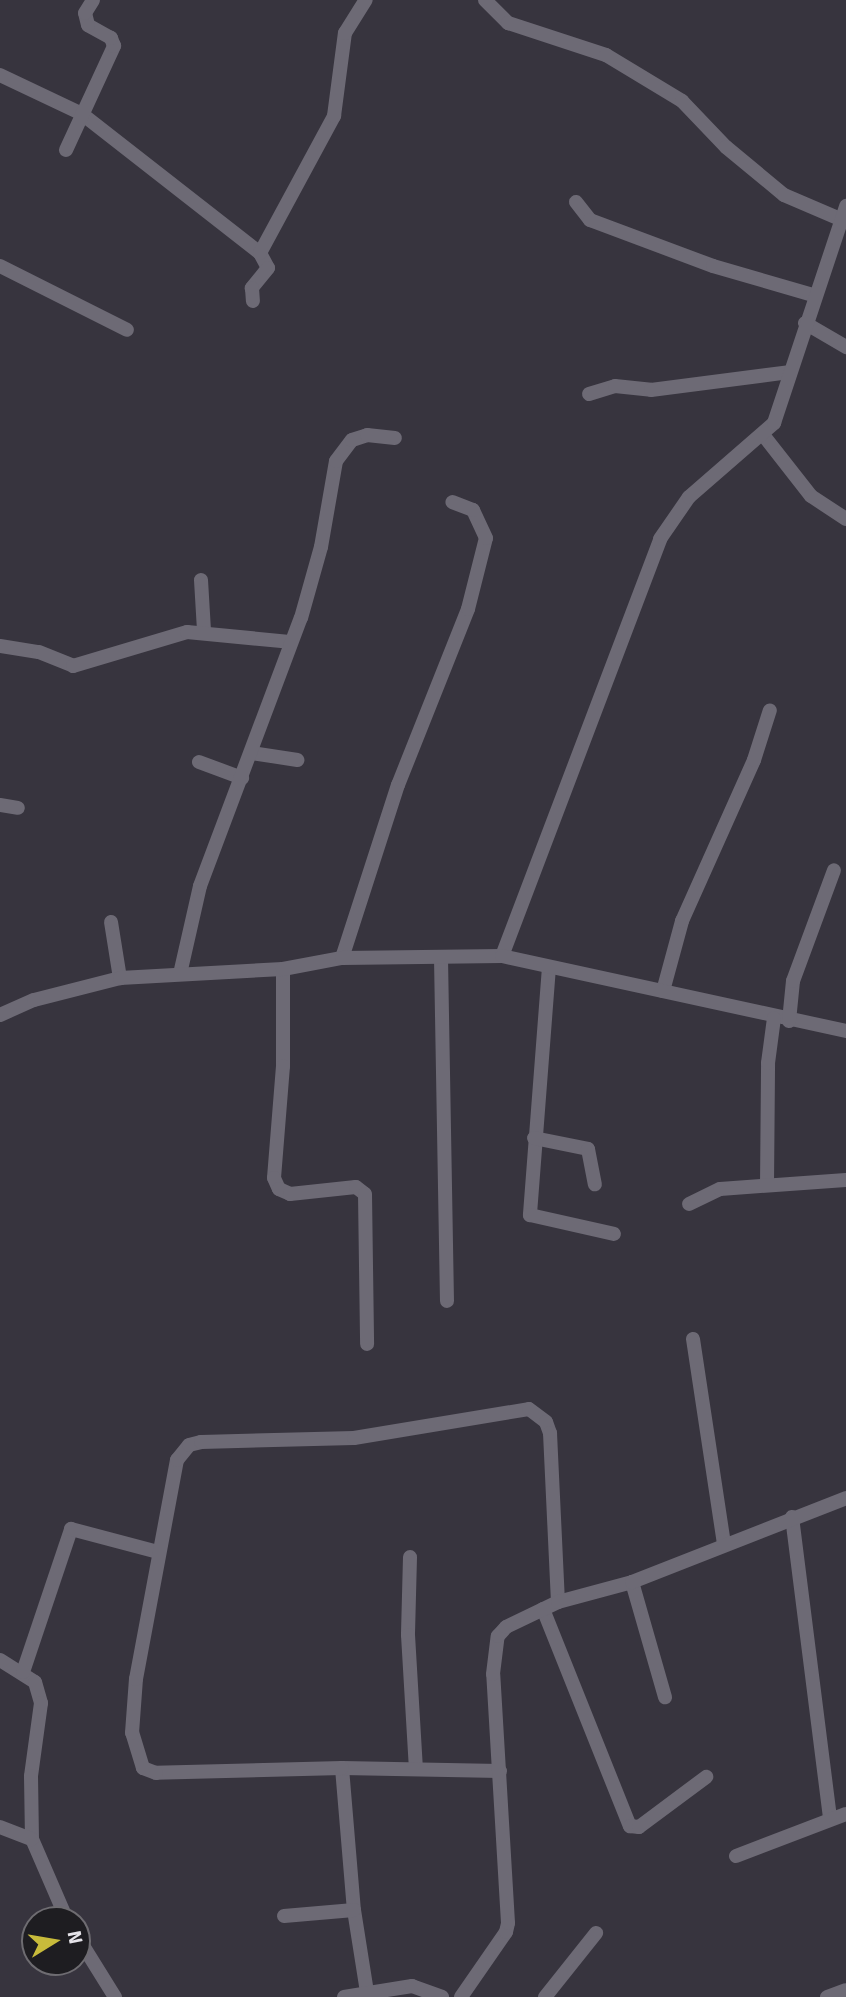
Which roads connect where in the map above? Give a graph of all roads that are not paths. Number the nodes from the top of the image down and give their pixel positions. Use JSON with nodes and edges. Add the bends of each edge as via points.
{"nodes":[{"id":1,"x":93,"y":0,"type":"edge"},
{"id":2,"x":366,"y":0,"type":"edge"},
{"id":3,"x":485,"y":0,"type":"edge"},
{"id":4,"x":0,"y":75,"type":"edge"},
{"id":5,"x":82,"y":114,"type":"junction"},
{"id":6,"x":66,"y":150,"type":"dead end"},
{"id":7,"x":576,"y":202,"type":"dead end"},
{"id":8,"x":843,"y":213,"type":"edge"},
{"id":9,"x":260,"y":253,"type":"junction"},
{"id":10,"x":0,"y":266,"type":"edge"},
{"id":11,"x":813,"y":295,"type":"junction"},
{"id":12,"x":253,"y":301,"type":"dead end"},
{"id":13,"x":805,"y":323,"type":"junction"},
{"id":14,"x":127,"y":330,"type":"dead end"},
{"id":15,"x":846,"y":347,"type":"edge"},
{"id":16,"x":789,"y":372,"type":"junction"},
{"id":17,"x":589,"y":394,"type":"dead end"},
{"id":18,"x":764,"y":436,"type":"junction"},
{"id":19,"x":395,"y":438,"type":"dead end"},
{"id":20,"x":452,"y":502,"type":"dead end"},
{"id":21,"x":846,"y":519,"type":"edge"},
{"id":22,"x":201,"y":580,"type":"dead end"},
{"id":23,"x":204,"y":632,"type":"junction"},
{"id":24,"x":290,"y":642,"type":"junction"},
{"id":25,"x":0,"y":646,"type":"edge"},
{"id":26,"x":770,"y":710,"type":"dead end"},
{"id":27,"x":252,"y":754,"type":"junction"},
{"id":28,"x":297,"y":760,"type":"dead end"},
{"id":29,"x":199,"y":762,"type":"dead end"},
{"id":30,"x":242,"y":778,"type":"junction"},
{"id":31,"x":0,"y":805,"type":"edge"},
{"id":32,"x":18,"y":808,"type":"dead end"},
{"id":33,"x":834,"y":870,"type":"dead end"},
{"id":34,"x":111,"y":922,"type":"dead end"},
{"id":35,"x":502,"y":956,"type":"junction"},
{"id":36,"x":342,"y":958,"type":"junction"},
{"id":37,"x":441,"y":958,"type":"junction"},
{"id":38,"x":550,"y":967,"type":"junction"},
{"id":39,"x":283,"y":969,"type":"junction"},
{"id":40,"x":180,"y":974,"type":"junction"},
{"id":41,"x":120,"y":978,"type":"junction"},
{"id":42,"x":663,"y":991,"type":"junction"},
{"id":43,"x":0,"y":1015,"type":"edge"},
{"id":44,"x":774,"y":1018,"type":"junction"},
{"id":45,"x":789,"y":1021,"type":"junction"},
{"id":46,"x":846,"y":1031,"type":"edge"},
{"id":47,"x":534,"y":1138,"type":"junction"},
{"id":48,"x":846,"y":1180,"type":"edge"},
{"id":49,"x":595,"y":1184,"type":"dead end"},
{"id":50,"x":767,"y":1185,"type":"junction"},
{"id":51,"x":690,"y":1204,"type":"dead end"},
{"id":52,"x":614,"y":1234,"type":"dead end"},
{"id":53,"x":447,"y":1301,"type":"dead end"},
{"id":54,"x":693,"y":1339,"type":"dead end"},
{"id":55,"x":367,"y":1344,"type":"dead end"},
{"id":56,"x":846,"y":1498,"type":"edge"},
{"id":57,"x":792,"y":1517,"type":"junction"},
{"id":58,"x":724,"y":1544,"type":"junction"},
{"id":59,"x":158,"y":1552,"type":"junction"},
{"id":60,"x":411,"y":1557,"type":"dead end"},
{"id":61,"x":632,"y":1582,"type":"junction"},
{"id":62,"x":558,"y":1602,"type":"junction"},
{"id":63,"x":543,"y":1609,"type":"junction"},
{"id":64,"x":0,"y":1660,"type":"edge"},
{"id":65,"x":23,"y":1672,"type":"junction"},
{"id":66,"x":665,"y":1697,"type":"dead end"},
{"id":67,"x":342,"y":1768,"type":"junction"},
{"id":68,"x":416,"y":1769,"type":"junction"},
{"id":69,"x":500,"y":1772,"type":"junction"},
{"id":70,"x":706,"y":1777,"type":"dead end"},
{"id":71,"x":846,"y":1814,"type":"edge"},
{"id":72,"x":830,"y":1818,"type":"junction"},
{"id":73,"x":0,"y":1827,"type":"edge"},
{"id":74,"x":32,"y":1839,"type":"junction"},
{"id":75,"x":736,"y":1856,"type":"dead end"},
{"id":76,"x":61,"y":1906,"type":"edge"},
{"id":77,"x":354,"y":1910,"type":"junction"},
{"id":78,"x":284,"y":1916,"type":"dead end"},
{"id":79,"x":596,"y":1933,"type":"dead end"},
{"id":80,"x":91,"y":1959,"type":"edge"},
{"id":81,"x":846,"y":1990,"type":"edge"},
{"id":82,"x":367,"y":1992,"type":"junction"},
{"id":83,"x":115,"y":1997,"type":"edge"},
{"id":84,"x":344,"y":1997,"type":"edge"},
{"id":85,"x":442,"y":1997,"type":"edge"},
{"id":86,"x":460,"y":1997,"type":"edge"},
{"id":87,"x":545,"y":1997,"type":"edge"},
{"id":88,"x":827,"y":1997,"type":"edge"}],
"edges":[{"from":1,"to":5,"type":"street","via":[[85,13],[88,25],[111,38],[114,46]]},
{"from":2,"to":9,"type":"street","via":[[345,33],[334,116]]},
{"from":3,"to":8,"type":"street","via":[[509,23],[606,55],[682,101],[726,147],[784,195]]},
{"from":4,"to":5,"type":"street"},
{"from":5,"to":6,"type":"street"},
{"from":5,"to":9,"type":"street"},
{"from":7,"to":11,"type":"street","via":[[590,220],[713,266]]},
{"from":8,"to":11,"type":"street"},
{"from":9,"to":12,"type":"street","via":[[268,268],[252,288]]},
{"from":10,"to":14,"type":"street"},
{"from":11,"to":13,"type":"street"},
{"from":13,"to":15,"type":"street"},
{"from":13,"to":16,"type":"street"},
{"from":16,"to":17,"type":"street","via":[[651,390],[615,386]]},
{"from":16,"to":18,"type":"street","via":[[781,410]]},
{"from":18,"to":21,"type":"street","via":[[811,496]]},
{"from":18,"to":35,"type":"street","via":[[689,497],[660,540]]},
{"from":19,"to":24,"type":"street","via":[[366,435],[342,449],[321,547]]},
{"from":20,"to":36,"type":"street","via":[[473,510],[486,538],[468,608],[398,785]]},
{"from":22,"to":23,"type":"street"},
{"from":23,"to":24,"type":"street"},
{"from":23,"to":25,"type":"street","via":[[170,635],[79,666],[39,652]]},
{"from":24,"to":27,"type":"street"},
{"from":26,"to":42,"type":"street","via":[[754,760],[682,921]]},
{"from":27,"to":28,"type":"street"},
{"from":27,"to":30,"type":"street"},
{"from":29,"to":30,"type":"street"},
{"from":30,"to":40,"type":"street","via":[[200,886]]},
{"from":31,"to":32,"type":"street"},
{"from":33,"to":45,"type":"street","via":[[793,981]]},
{"from":34,"to":41,"type":"street"},
{"from":35,"to":37,"type":"street"},
{"from":35,"to":38,"type":"street"},
{"from":36,"to":37,"type":"street"},
{"from":36,"to":39,"type":"street"},
{"from":37,"to":53,"type":"street"},
{"from":38,"to":42,"type":"street"},
{"from":38,"to":47,"type":"street"},
{"from":39,"to":40,"type":"street"},
{"from":39,"to":55,"type":"street","via":[[283,1066],[274,1178],[279,1189],[290,1194],[356,1187],[365,1194]]},
{"from":40,"to":41,"type":"street"},
{"from":41,"to":43,"type":"street","via":[[34,1000]]},
{"from":42,"to":44,"type":"street"},
{"from":44,"to":45,"type":"street"},
{"from":44,"to":50,"type":"street","via":[[768,1063]]},
{"from":45,"to":46,"type":"street"},
{"from":47,"to":49,"type":"street","via":[[589,1149]]},
{"from":47,"to":52,"type":"street","via":[[530,1214]]},
{"from":48,"to":50,"type":"street"},
{"from":50,"to":51,"type":"street","via":[[720,1189]]},
{"from":54,"to":58,"type":"street"},
{"from":56,"to":57,"type":"street"},
{"from":57,"to":58,"type":"street"},
{"from":57,"to":72,"type":"street"},
{"from":58,"to":61,"type":"street"},
{"from":59,"to":62,"type":"street","via":[[177,1461],[188,1444],[354,1438],[529,1409],[546,1422],[550,1433]]},
{"from":59,"to":65,"type":"street","via":[[71,1529]]},
{"from":59,"to":67,"type":"street","via":[[145,1617],[132,1733],[143,1768],[156,1773]]},
{"from":60,"to":68,"type":"street","via":[[408,1635]]},
{"from":61,"to":62,"type":"street"},
{"from":61,"to":66,"type":"street"},
{"from":62,"to":63,"type":"street"},
{"from":63,"to":69,"type":"street","via":[[506,1627],[494,1651]]},
{"from":63,"to":70,"type":"street","via":[[627,1823],[639,1827]]},
{"from":64,"to":65,"type":"street"},
{"from":65,"to":74,"type":"street","via":[[35,1682],[41,1703],[31,1776]]},
{"from":67,"to":68,"type":"street"},
{"from":67,"to":77,"type":"street"},
{"from":68,"to":69,"type":"street"},
{"from":69,"to":86,"type":"street","via":[[506,1932]]},
{"from":71,"to":72,"type":"street"},
{"from":72,"to":75,"type":"street"},
{"from":73,"to":74,"type":"street"},
{"from":74,"to":76,"type":"street"},
{"from":77,"to":78,"type":"street"},
{"from":77,"to":82,"type":"street"},
{"from":79,"to":87,"type":"street"},
{"from":80,"to":83,"type":"street"},
{"from":81,"to":88,"type":"street"},
{"from":82,"to":84,"type":"street"},
{"from":82,"to":85,"type":"street","via":[[412,1986]]}]}
